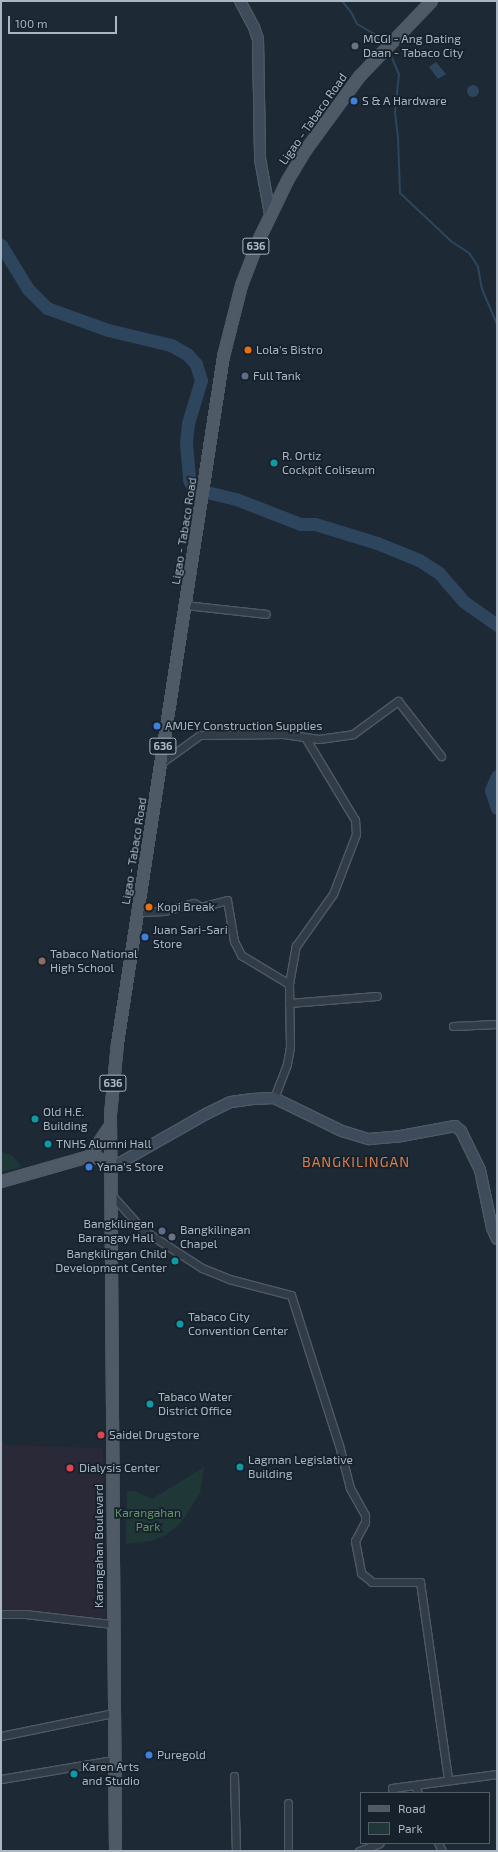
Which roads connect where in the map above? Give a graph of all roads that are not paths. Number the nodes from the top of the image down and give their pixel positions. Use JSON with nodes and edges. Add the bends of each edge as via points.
{"nodes":[{"id":1,"x":240,"y":1,"type":"edge"},
{"id":2,"x":432,"y":1,"type":"edge"},
{"id":3,"x":270,"y":214,"type":"junction"},
{"id":4,"x":185,"y":605,"type":"junction"},
{"id":5,"x":266,"y":614,"type":"dead end"},
{"id":6,"x":305,"y":737,"type":"junction"},
{"id":7,"x":441,"y":756,"type":"dead end"},
{"id":8,"x":161,"y":763,"type":"junction"},
{"id":9,"x":138,"y":912,"type":"junction"},
{"id":10,"x":289,"y":984,"type":"junction"},
{"id":11,"x":377,"y":996,"type":"dead end"},
{"id":12,"x":289,"y":1003,"type":"junction"},
{"id":13,"x":497,"y":1024,"type":"edge"},
{"id":14,"x":453,"y":1026,"type":"dead end"},
{"id":15,"x":274,"y":1098,"type":"junction"},
{"id":16,"x":110,"y":1125,"type":"junction"},
{"id":17,"x":89,"y":1156,"type":"junction"},
{"id":18,"x":111,"y":1168,"type":"junction"},
{"id":19,"x":1,"y":1181,"type":"edge"},
{"id":20,"x":110,"y":1193,"type":"junction"},
{"id":21,"x":497,"y":1239,"type":"edge"},
{"id":22,"x":1,"y":1614,"type":"edge"},
{"id":23,"x":112,"y":1624,"type":"junction"},
{"id":24,"x":113,"y":1713,"type":"junction"},
{"id":25,"x":1,"y":1736,"type":"edge"},
{"id":26,"x":113,"y":1760,"type":"junction"},
{"id":27,"x":497,"y":1774,"type":"edge"},
{"id":28,"x":234,"y":1776,"type":"dead end"},
{"id":29,"x":1,"y":1779,"type":"edge"},
{"id":30,"x":448,"y":1780,"type":"junction"},
{"id":31,"x":415,"y":1785,"type":"junction"},
{"id":32,"x":393,"y":1792,"type":"edge"},
{"id":33,"x":418,"y":1792,"type":"edge"},
{"id":34,"x":288,"y":1803,"type":"dead end"},
{"id":35,"x":377,"y":1844,"type":"edge"},
{"id":36,"x":115,"y":1851,"type":"edge"},
{"id":37,"x":236,"y":1851,"type":"edge"},
{"id":38,"x":288,"y":1851,"type":"edge"},
{"id":39,"x":359,"y":1851,"type":"edge"}],
"edges":[{"from":1,"to":3,"type":"street","via":[[258,39],[260,159]]},
{"from":2,"to":3,"type":"main road","name":"Ligao - Tabaco Road","number":"636","via":[[359,76],[305,150]]},
{"from":3,"to":4,"type":"main road","name":"Ligao - Tabaco Road","number":"636","via":[[233,310],[223,356],[207,475]]},
{"from":4,"to":5,"type":"street"},
{"from":4,"to":8,"type":"main road","name":"Ligao - Tabaco Road","number":"636"},
{"from":6,"to":7,"type":"street","via":[[319,740],[353,734],[398,701]]},
{"from":6,"to":8,"type":"street","via":[[283,734],[200,735]]},
{"from":6,"to":10,"type":"street","via":[[355,820],[356,834],[336,889],[296,946]]},
{"from":8,"to":9,"type":"main road","name":"Ligao - Tabaco Road","number":"636"},
{"from":9,"to":10,"type":"street","via":[[164,911],[194,902],[201,907],[227,900],[234,941],[241,955]]},
{"from":9,"to":16,"type":"main road","name":"Ligao - Tabaco Road","number":"636","via":[[125,994]]},
{"from":10,"to":12,"type":"street"},
{"from":11,"to":12,"type":"street"},
{"from":12,"to":15,"type":"street","via":[[290,1047],[287,1064]]},
{"from":13,"to":14,"type":"street"},
{"from":15,"to":18,"type":"street","via":[[231,1102]]},
{"from":15,"to":21,"type":"street","via":[[342,1131],[369,1139],[401,1136],[451,1125],[459,1128],[480,1170],[492,1228]]},
{"from":16,"to":17,"type":"main road","name":"Ligao - Tabaco Road","number":"636"},
{"from":16,"to":18,"type":"main road","name":"Ligao - Tabaco Road","number":"636"},
{"from":17,"to":18,"type":"main road","via":[[102,1159]]},
{"from":17,"to":19,"type":"main road"},
{"from":18,"to":20,"type":"main road","name":"Karangahan Boulevard","number":"636"},
{"from":20,"to":23,"type":"main road","name":"Karangahan Boulevard","number":"636"},
{"from":20,"to":30,"type":"street","via":[[143,1230],[202,1268],[229,1279],[291,1295],[339,1445],[350,1488],[365,1515],[365,1522],[355,1541],[361,1573],[372,1582],[420,1582]]},
{"from":22,"to":23,"type":"street","via":[[25,1614]]},
{"from":23,"to":24,"type":"main road","name":"Karangahan Boulevard","number":"636"},
{"from":24,"to":25,"type":"street"},
{"from":24,"to":26,"type":"main road","name":"Karangahan Boulevard","number":"636"},
{"from":26,"to":29,"type":"street"},
{"from":26,"to":36,"type":"main road","name":"Karangahan Boulevard","number":"636"},
{"from":27,"to":30,"type":"street"},
{"from":28,"to":37,"type":"street"},
{"from":30,"to":31,"type":"street"},
{"from":31,"to":32,"type":"street","via":[[392,1788]]},
{"from":31,"to":33,"type":"street"},
{"from":34,"to":38,"type":"street"},
{"from":35,"to":39,"type":"street"}]}
